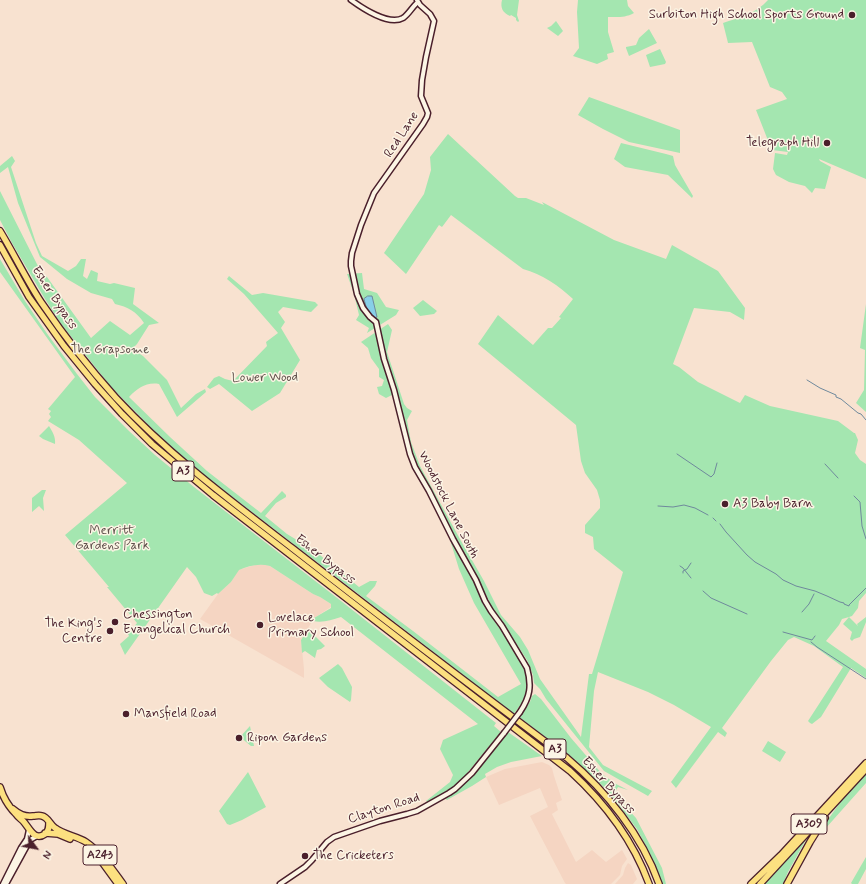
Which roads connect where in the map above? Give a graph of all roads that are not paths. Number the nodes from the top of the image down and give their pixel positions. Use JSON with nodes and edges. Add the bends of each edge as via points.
{"nodes":[{"id":1,"x":351,"y":0,"type":"edge"},
{"id":2,"x":418,"y":1,"type":"edge"},
{"id":3,"x":0,"y":231,"type":"edge"},
{"id":4,"x":0,"y":245,"type":"edge"},
{"id":5,"x":353,"y":277,"type":"joint"},
{"id":6,"x":530,"y":690,"type":"joint"},
{"id":7,"x":866,"y":763,"type":"edge"},
{"id":8,"x":866,"y":769,"type":"edge"},
{"id":9,"x":0,"y":787,"type":"edge"},
{"id":10,"x":836,"y":801,"type":"junction"},
{"id":11,"x":13,"y":809,"type":"junction"},
{"id":12,"x":34,"y":816,"type":"junction"},
{"id":13,"x":49,"y":822,"type":"junction"},
{"id":14,"x":29,"y":830,"type":"junction"},
{"id":15,"x":45,"y":834,"type":"junction"},
{"id":16,"x":37,"y":836,"type":"junction"},
{"id":17,"x":3,"y":884,"type":"edge"},
{"id":18,"x":6,"y":884,"type":"edge"},
{"id":19,"x":118,"y":884,"type":"edge"},
{"id":20,"x":123,"y":884,"type":"edge"},
{"id":21,"x":280,"y":884,"type":"edge"},
{"id":22,"x":650,"y":884,"type":"edge"},
{"id":23,"x":659,"y":884,"type":"edge"},
{"id":24,"x":751,"y":884,"type":"edge"},
{"id":25,"x":760,"y":884,"type":"edge"},
{"id":26,"x":787,"y":884,"type":"edge"}],
"edges":[{"from":1,"to":2,"type":"street","via":[[370,12],[392,20],[403,18]]},
{"from":2,"to":5,"type":"street","name":"Red Lane","via":[[434,21],[421,91],[428,115],[374,193],[352,253]]},
{"from":3,"to":23,"type":"highway","name":"Esher Bypass","number":"A3","via":[[40,300],[67,339],[117,399],[158,440],[241,509],[582,771],[624,819],[645,851]]},
{"from":4,"to":22,"type":"highway","name":"Esher Bypass","number":"A3","via":[[29,297],[64,346],[95,384],[152,444],[213,495],[570,771],[611,814],[635,851]]},
{"from":5,"to":6,"type":"street","name":"Woodstock Lane South","via":[[362,308],[376,322],[415,467],[485,601],[523,662],[529,676]]},
{"from":6,"to":21,"type":"street","name":"Clayton Road","bridge":true,"via":[[520,712],[472,773],[455,789],[417,811],[334,836],[305,867]]},
{"from":7,"to":24,"type":"highway","number":"A309"},
{"from":8,"to":10,"type":"highway","number":"A309"},
{"from":9,"to":11,"type":"highway","via":[[5,800]]},
{"from":10,"to":25,"type":"highway"},
{"from":10,"to":26,"type":"highway","number":"A309"},
{"from":11,"to":12,"type":"highway","number":"A243","via":[[22,815]]},
{"from":11,"to":14,"type":"highway"},
{"from":12,"to":13,"type":"highway","number":"A243","via":[[43,816]]},
{"from":12,"to":14,"type":"highway","via":[[30,820]]},
{"from":13,"to":15,"type":"highway"},
{"from":13,"to":20,"type":"highway","number":"A243","via":[[56,829],[86,842],[96,850]]},
{"from":14,"to":16,"type":"highway"},
{"from":14,"to":17,"type":"street","via":[[27,839]]},
{"from":15,"to":16,"type":"highway","number":"A243"},
{"from":15,"to":19,"type":"highway","number":"A243","via":[[58,834],[85,846],[101,860]]},
{"from":16,"to":18,"type":"street","via":[[30,840]]}]}
